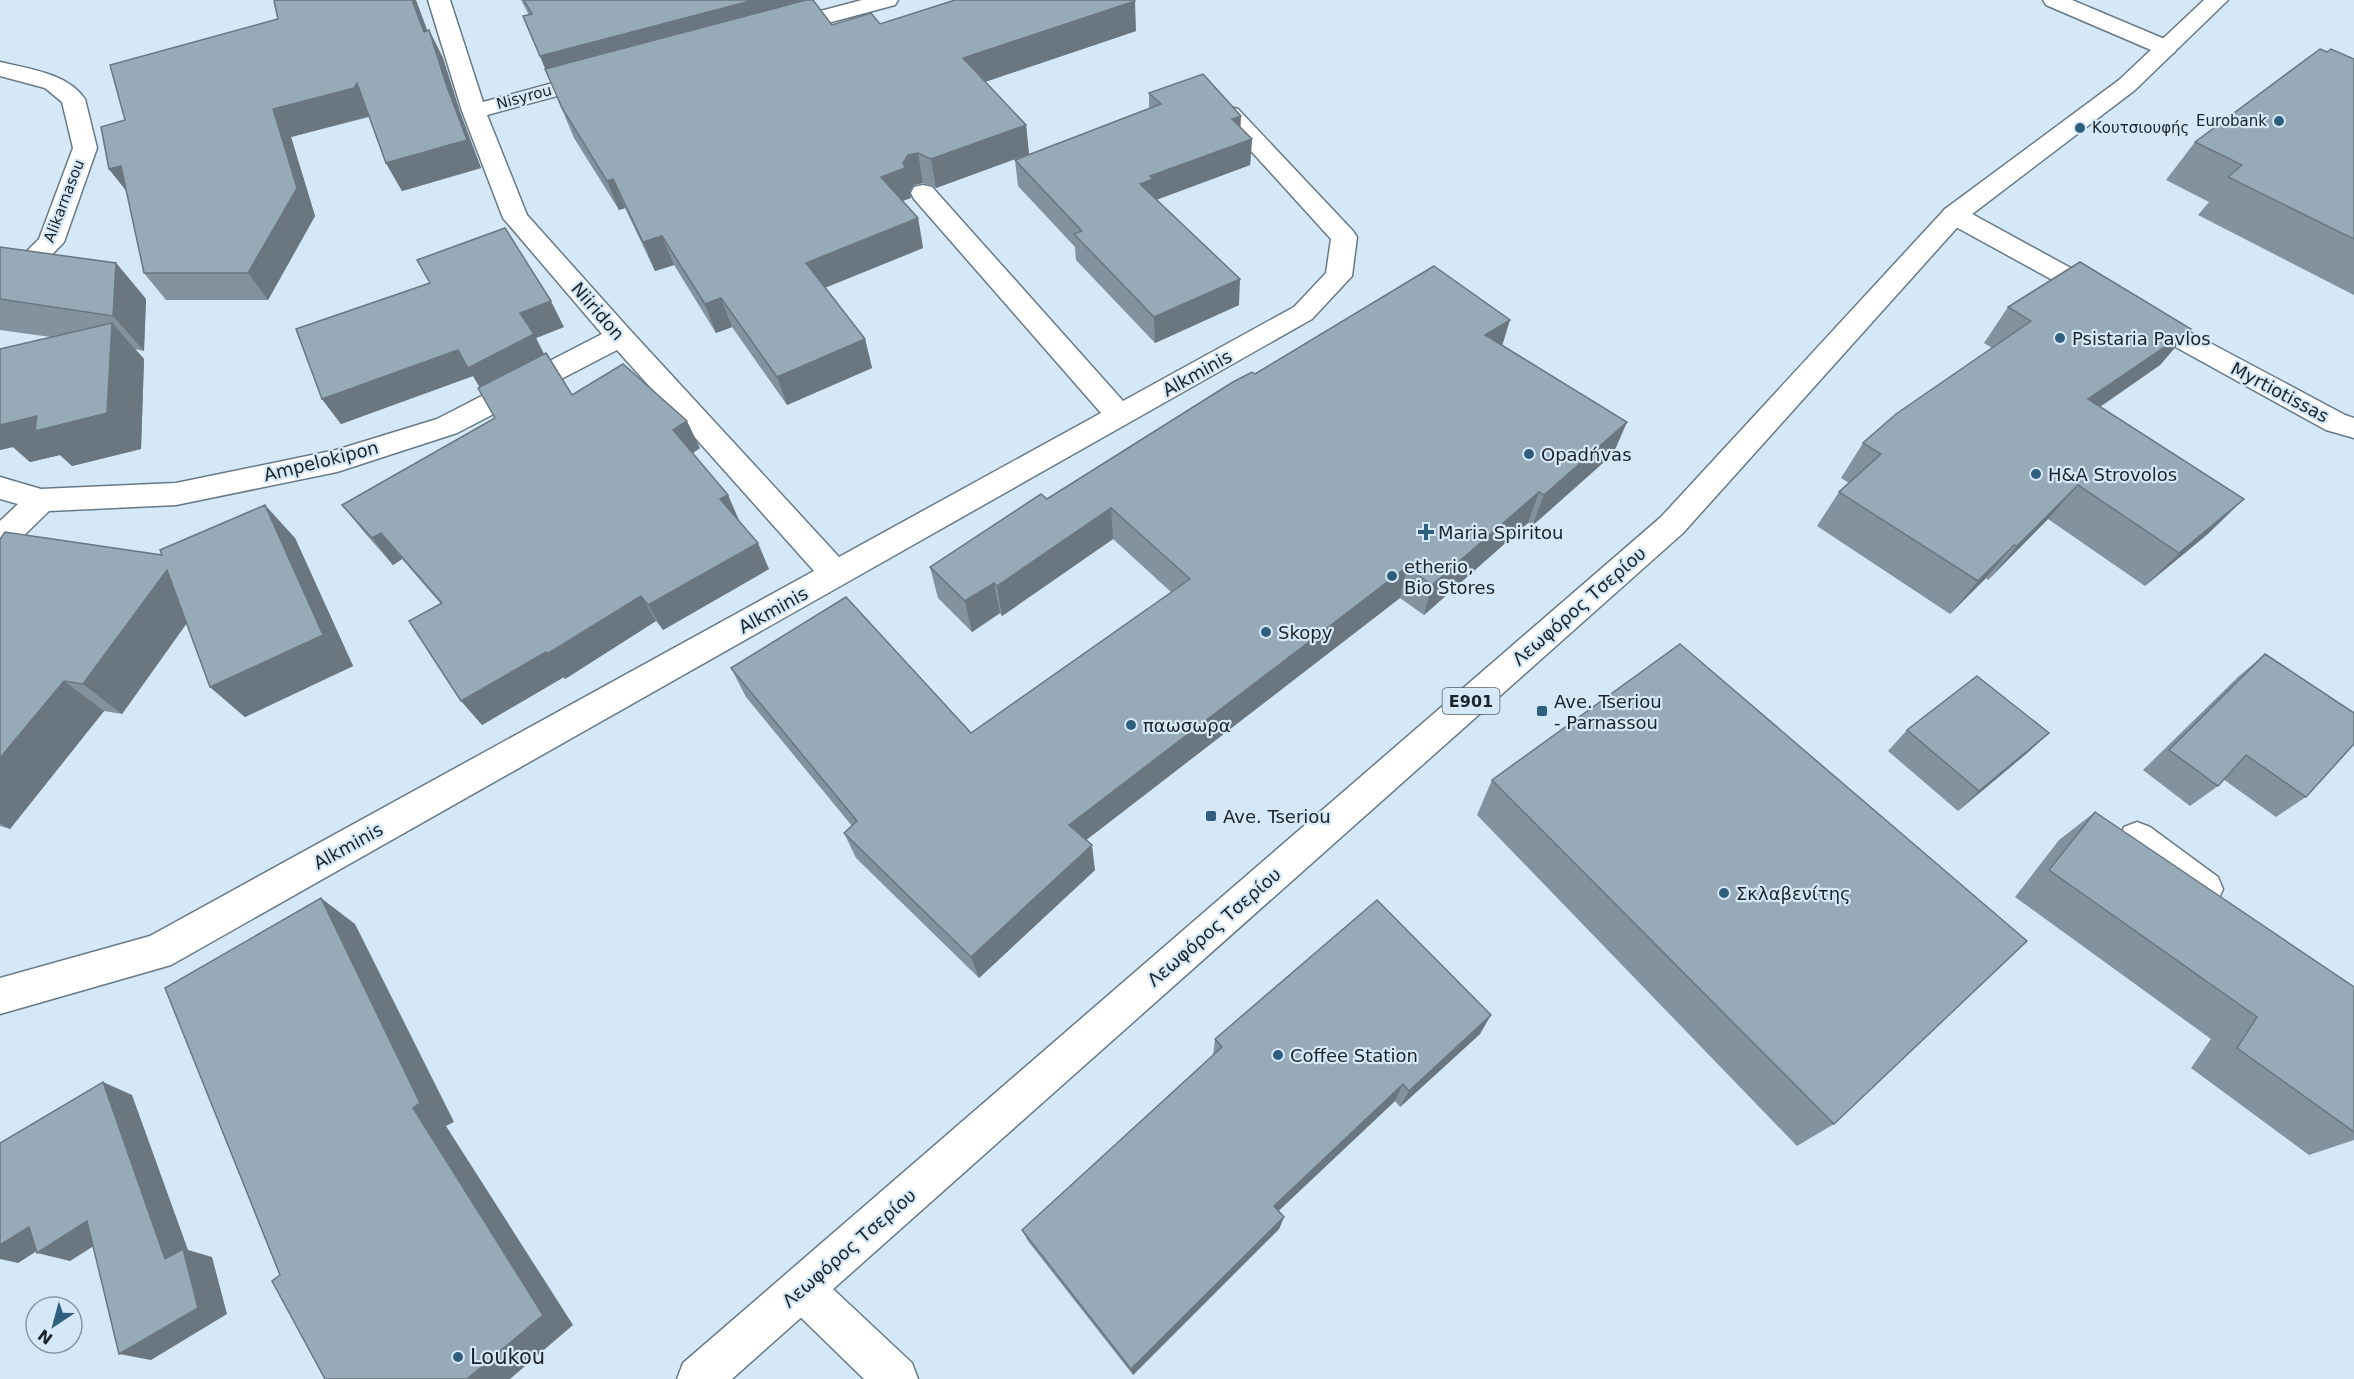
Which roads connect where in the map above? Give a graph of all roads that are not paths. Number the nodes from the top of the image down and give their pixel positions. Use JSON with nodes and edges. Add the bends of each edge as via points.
{"nodes":[{"id":1,"x":440,"y":0,"type":"edge"},
{"id":2,"x":802,"y":0,"type":"edge"},
{"id":3,"x":886,"y":0,"type":"edge"},
{"id":4,"x":2054,"y":0,"type":"edge"},
{"id":5,"x":2217,"y":0,"type":"edge"},
{"id":6,"x":814,"y":19,"type":"junction"},
{"id":7,"x":757,"y":35,"type":"edge"},
{"id":8,"x":2166,"y":48,"type":"junction"},
{"id":9,"x":0,"y":69,"type":"edge"},
{"id":10,"x":621,"y":71,"type":"edge"},
{"id":11,"x":474,"y":111,"type":"junction"},
{"id":12,"x":1230,"y":114,"type":"edge"},
{"id":13,"x":923,"y":193,"type":"dead end"},
{"id":14,"x":1954,"y":215,"type":"junction"},
{"id":15,"x":0,"y":294,"type":"edge"},
{"id":16,"x":620,"y":337,"type":"junction"},
{"id":17,"x":1120,"y":416,"type":"junction"},
{"id":18,"x":2354,"y":428,"type":"edge"},
{"id":19,"x":0,"y":488,"type":"edge"},
{"id":20,"x":41,"y":500,"type":"junction"},
{"id":21,"x":0,"y":540,"type":"edge"},
{"id":22,"x":836,"y":574,"type":"junction"},
{"id":23,"x":2137,"y":838,"type":"edge"},
{"id":24,"x":2231,"y":909,"type":"edge"},
{"id":25,"x":0,"y":996,"type":"edge"},
{"id":26,"x":802,"y":1289,"type":"junction"},
{"id":27,"x":699,"y":1379,"type":"edge"},
{"id":28,"x":896,"y":1379,"type":"edge"}],
"edges":[{"from":1,"to":11,"type":"street","name":"Niiridon"},
{"from":2,"to":6,"type":"street"},
{"from":3,"to":6,"type":"street"},
{"from":4,"to":8,"type":"street"},
{"from":5,"to":8,"type":"street","name":"Λεωφόρος Τσερίου","number":"E901"},
{"from":6,"to":7,"type":"street"},
{"from":8,"to":14,"type":"street","name":"Λεωφόρος Τσερίου","number":"E901","via":[[2127,85]]},
{"from":9,"to":15,"type":"street","name":"Alikarnasou","via":[[52,83],[73,99],[84,148],[51,242]]},
{"from":10,"to":11,"type":"street","name":"Nisyrou"},
{"from":11,"to":16,"type":"street","name":"Niiridon","via":[[516,218]]},
{"from":12,"to":17,"type":"street","name":"Alkminis","via":[[1344,237],[1339,276],[1303,314]]},
{"from":13,"to":17,"type":"street"},
{"from":14,"to":18,"type":"street","name":"Myrtiotissas","via":[[2337,423]]},
{"from":14,"to":26,"type":"street","name":"Λεωφόρος Τσερίου","number":"E901","via":[[1671,525]]},
{"from":16,"to":20,"type":"street","name":"Ampelokipon","via":[[447,426],[337,461],[176,494]]},
{"from":16,"to":22,"type":"street","name":"Niiridon"},
{"from":17,"to":22,"type":"street","name":"Alkminis"},
{"from":19,"to":20,"type":"street","name":"Ampelokipon"},
{"from":20,"to":21,"type":"street"},
{"from":22,"to":25,"type":"street","name":"Alkminis","via":[[158,952]]},
{"from":23,"to":24,"type":"street"},
{"from":26,"to":27,"type":"street","name":"Λεωφόρος Τσερίου","number":"E901"},
{"from":26,"to":28,"type":"street"}]}
